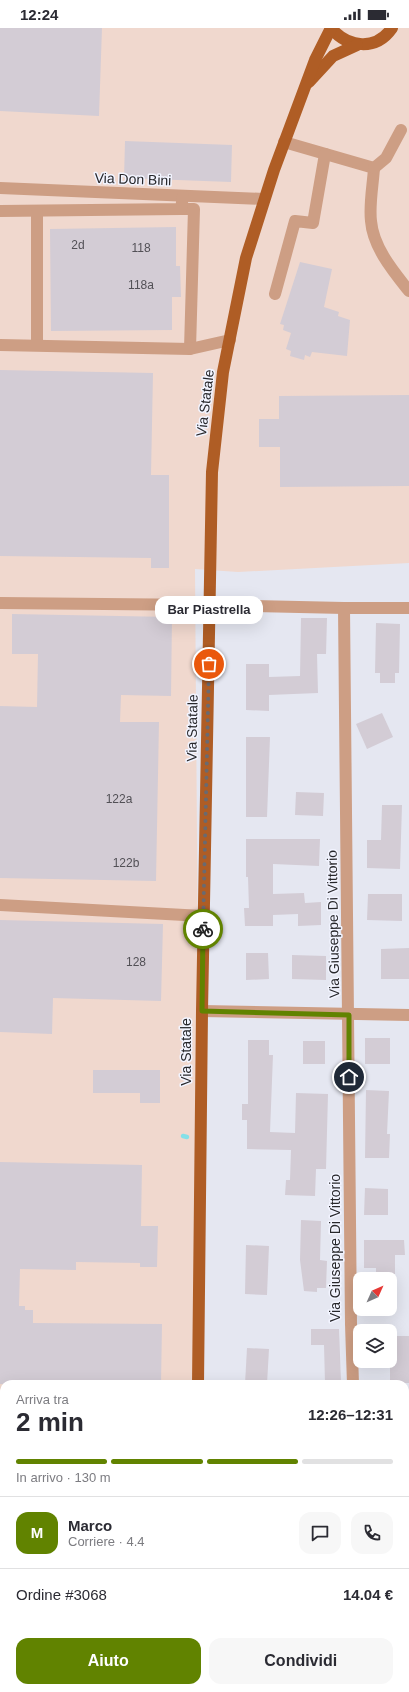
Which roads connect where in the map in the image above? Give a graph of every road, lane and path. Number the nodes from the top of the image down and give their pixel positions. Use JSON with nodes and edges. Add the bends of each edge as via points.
{"nodes":[{"id":1,"x":331,"y":28,"type":"edge"},
{"id":2,"x":394,"y":28,"type":"edge"},
{"id":3,"x":357,"y":45,"type":"junction"},
{"id":4,"x":305,"y":85,"type":"junction"},
{"id":5,"x":401,"y":130,"type":"dead end"},
{"id":6,"x":284,"y":142,"type":"junction"},
{"id":7,"x":325,"y":154,"type":"junction"},
{"id":8,"x":374,"y":168,"type":"junction"},
{"id":9,"x":0,"y":188,"type":"edge"},
{"id":10,"x":183,"y":196,"type":"junction"},
{"id":11,"x":264,"y":199,"type":"junction"},
{"id":12,"x":181,"y":209,"type":"junction"},
{"id":13,"x":0,"y":211,"type":"edge"},
{"id":14,"x":37,"y":211,"type":"junction"},
{"id":15,"x":409,"y":291,"type":"edge"},
{"id":16,"x":275,"y":294,"type":"dead end"},
{"id":17,"x":230,"y":340,"type":"junction"},
{"id":18,"x":38,"y":345,"type":"junction"},
{"id":19,"x":0,"y":346,"type":"edge"},
{"id":20,"x":190,"y":348,"type":"junction"},
{"id":21,"x":0,"y":603,"type":"edge"},
{"id":22,"x":209,"y":605,"type":"junction"},
{"id":23,"x":344,"y":608,"type":"junction"},
{"id":24,"x":409,"y":608,"type":"edge"},
{"id":25,"x":0,"y":905,"type":"edge"},
{"id":26,"x":203,"y":916,"type":"junction"},
{"id":27,"x":202,"y":1011,"type":"junction"},
{"id":28,"x":349,"y":1015,"type":"junction"},
{"id":29,"x":409,"y":1015,"type":"edge"},
{"id":30,"x":198,"y":1380,"type":"edge"},
{"id":31,"x":353,"y":1380,"type":"edge"}],
"edges":[{"from":1,"to":3,"type":"main road","name":"Via Statale","via":[[347,42]]},
{"from":1,"to":4,"type":"main road","name":"Via Statale"},
{"from":2,"to":3,"type":"main road","name":"Via Statale","via":[[376,42]]},
{"from":3,"to":4,"type":"main road","name":"Via Statale","via":[[333,56]]},
{"from":4,"to":6,"type":"main road","name":"Via Statale"},
{"from":5,"to":8,"type":"street","via":[[386,158]]},
{"from":6,"to":7,"type":"street"},
{"from":6,"to":11,"type":"main road","name":"Via Statale"},
{"from":7,"to":8,"type":"street"},
{"from":7,"to":16,"type":"street","via":[[313,223],[295,221]]},
{"from":8,"to":15,"type":"street","via":[[370,220],[373,236],[383,255]]},
{"from":9,"to":10,"type":"street","name":"Via Don Bini"},
{"from":10,"to":11,"type":"street","name":"Via Don Bini"},
{"from":10,"to":12,"type":"street"},
{"from":11,"to":17,"type":"main road","name":"Via Statale","via":[[246,258]]},
{"from":12,"to":14,"type":"street"},
{"from":12,"to":20,"type":"street","via":[[194,209]]},
{"from":13,"to":14,"type":"street"},
{"from":14,"to":18,"type":"street"},
{"from":17,"to":20,"type":"street"},
{"from":17,"to":22,"type":"main road","name":"Via Statale","via":[[212,472]]},
{"from":18,"to":19,"type":"street"},
{"from":18,"to":20,"type":"street"},
{"from":21,"to":22,"type":"street"},
{"from":22,"to":23,"type":"street"},
{"from":22,"to":26,"type":"main road","name":"Via Statale"},
{"from":23,"to":24,"type":"street"},
{"from":23,"to":28,"type":"street","name":"Via Giuseppe Di Vittorio"},
{"from":25,"to":26,"type":"street"},
{"from":26,"to":27,"type":"main road","name":"Via Statale"},
{"from":27,"to":28,"type":"street"},
{"from":27,"to":30,"type":"main road","name":"Via Statale"},
{"from":28,"to":29,"type":"street"},
{"from":28,"to":31,"type":"street","name":"Via Giuseppe Di Vittorio"}]}
